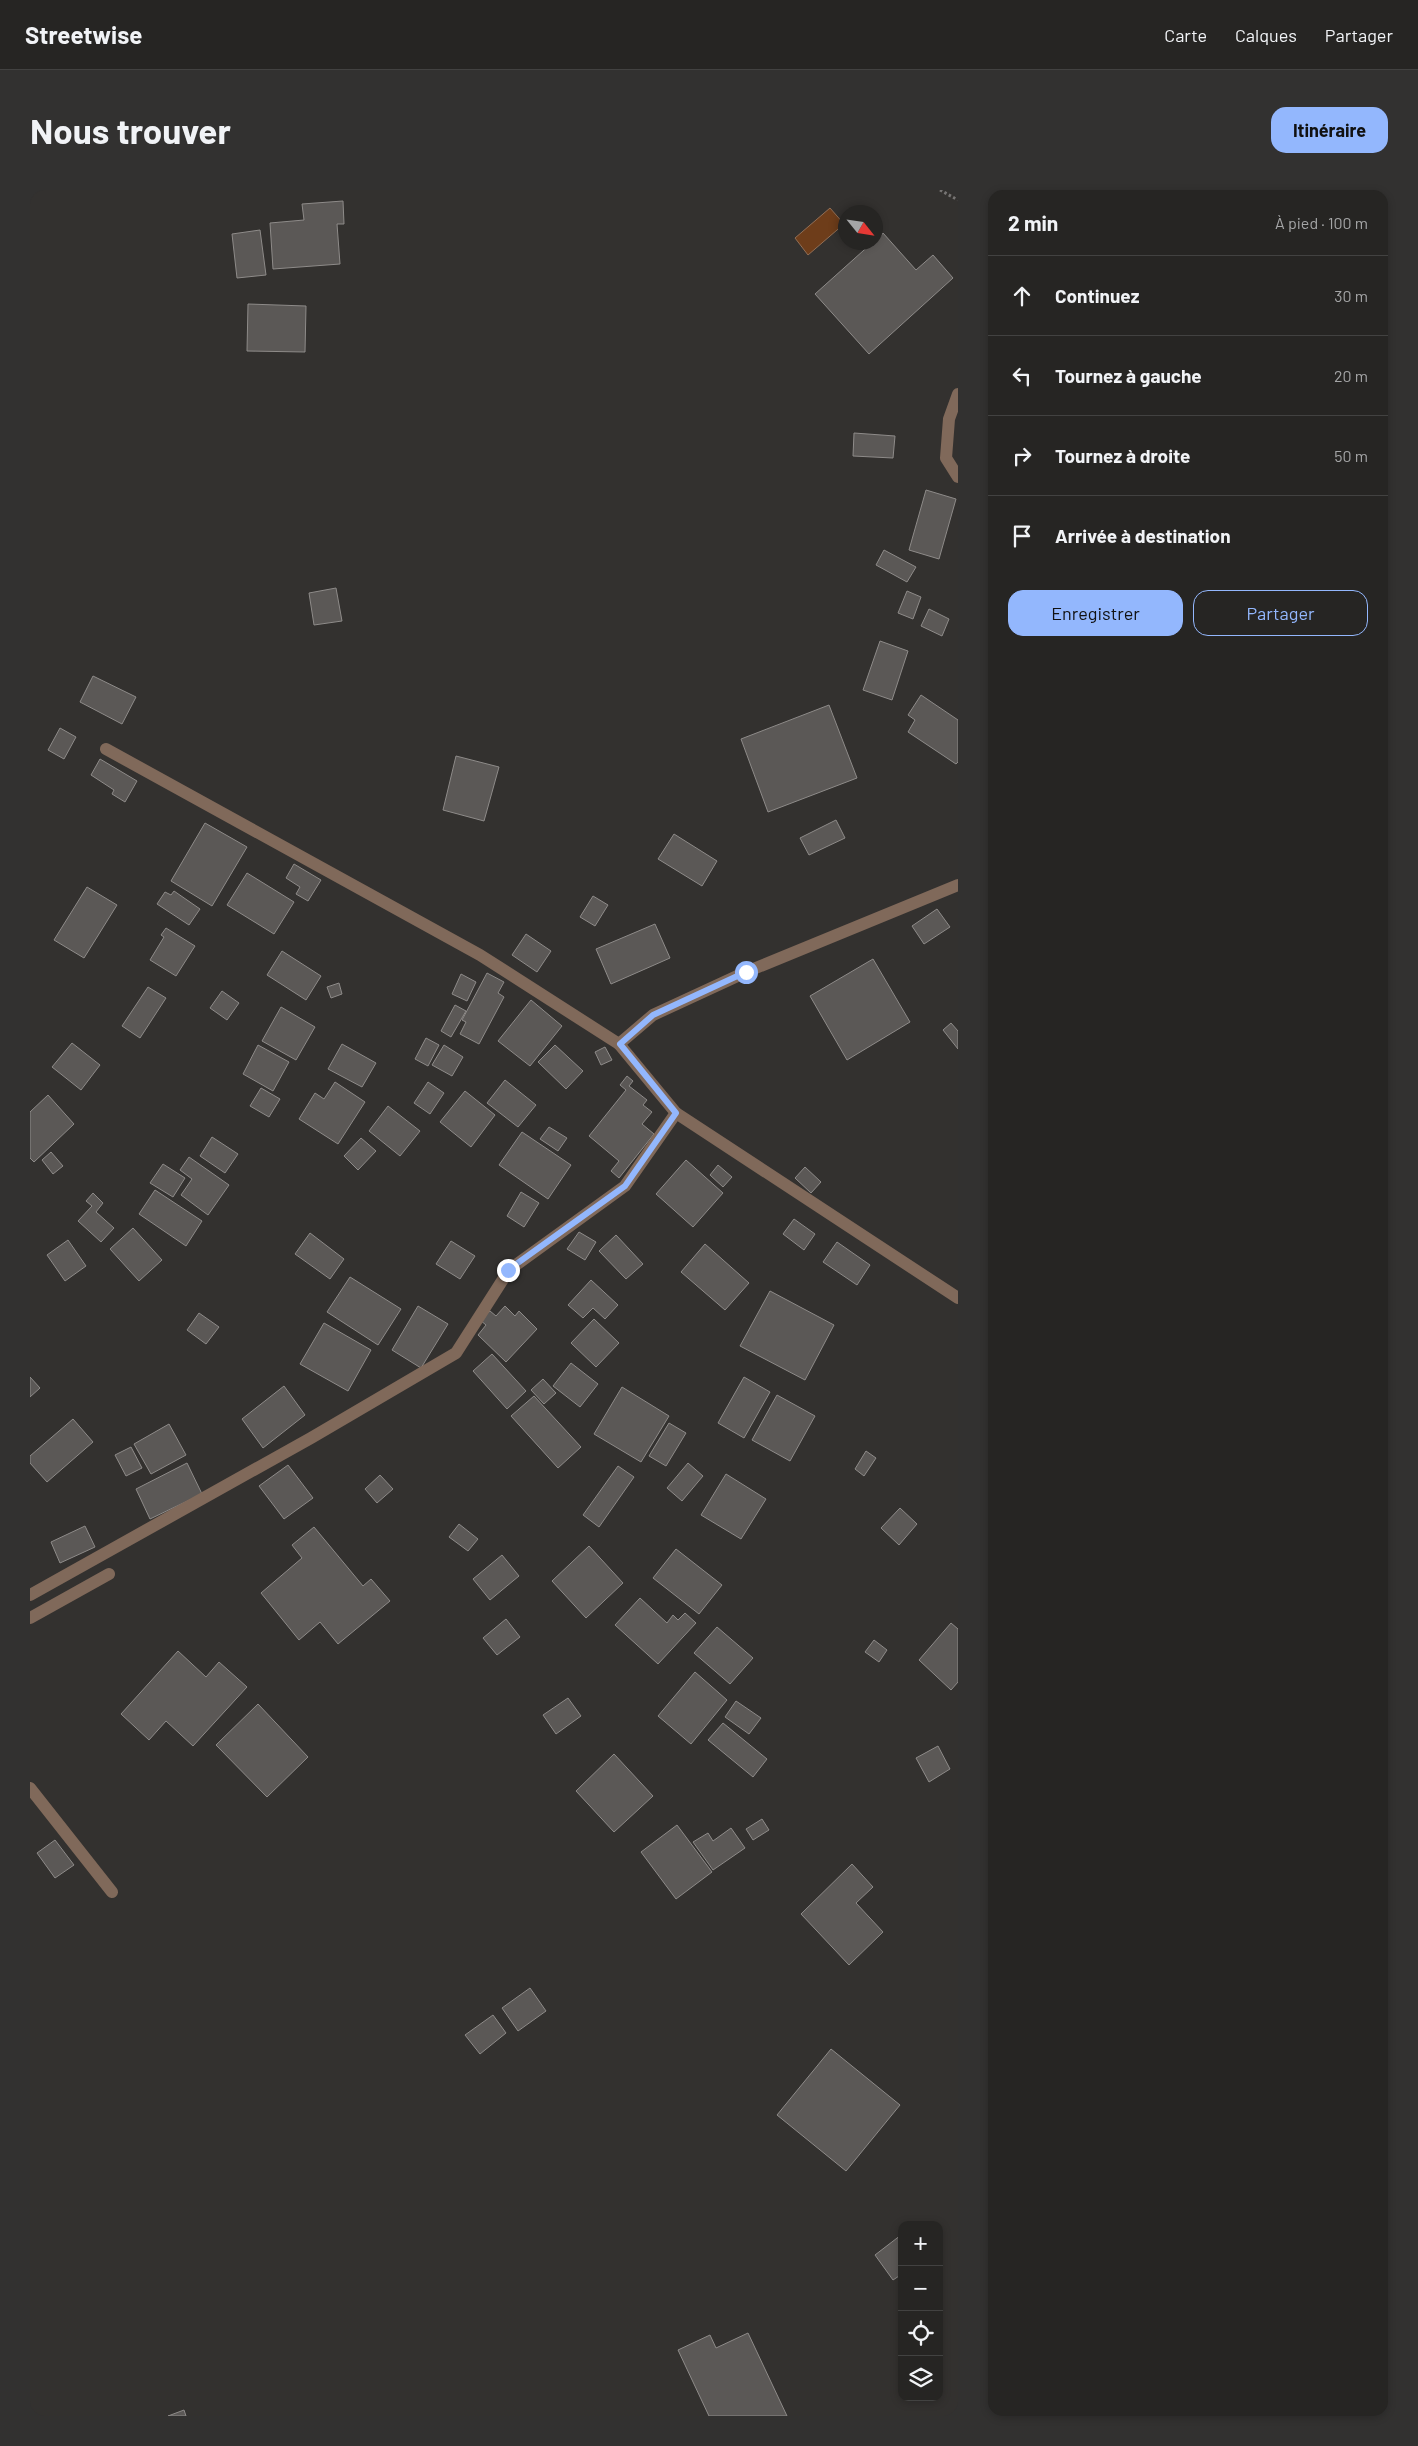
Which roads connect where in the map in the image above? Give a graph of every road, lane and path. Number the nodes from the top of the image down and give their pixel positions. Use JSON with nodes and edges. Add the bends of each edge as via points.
{"nodes":[{"id":1,"x":940,"y":190,"type":"edge"},
{"id":2,"x":958,"y":200,"type":"edge"},
{"id":3,"x":958,"y":394,"type":"edge"},
{"id":4,"x":958,"y":477,"type":"edge"},
{"id":5,"x":106,"y":749,"type":"dead end"},
{"id":6,"x":958,"y":885,"type":"edge"},
{"id":7,"x":620,"y":1044,"type":"junction"},
{"id":8,"x":676,"y":1113,"type":"junction"},
{"id":9,"x":958,"y":1298,"type":"edge"},
{"id":10,"x":109,"y":1574,"type":"dead end"},
{"id":11,"x":30,"y":1595,"type":"edge"},
{"id":12,"x":30,"y":1618,"type":"edge"},
{"id":13,"x":30,"y":1788,"type":"edge"},
{"id":14,"x":112,"y":1892,"type":"dead end"}],
"edges":[{"from":1,"to":2,"type":"path"},
{"from":3,"to":4,"type":"street","via":[[949,419],[946,458]]},
{"from":5,"to":7,"type":"street","via":[[480,955]]},
{"from":6,"to":7,"type":"street","via":[[746,972],[653,1015]]},
{"from":7,"to":8,"type":"street"},
{"from":8,"to":9,"type":"street"},
{"from":8,"to":11,"type":"street","via":[[625,1186],[508,1270],[456,1353]]},
{"from":10,"to":12,"type":"street"},
{"from":13,"to":14,"type":"street"}]}
